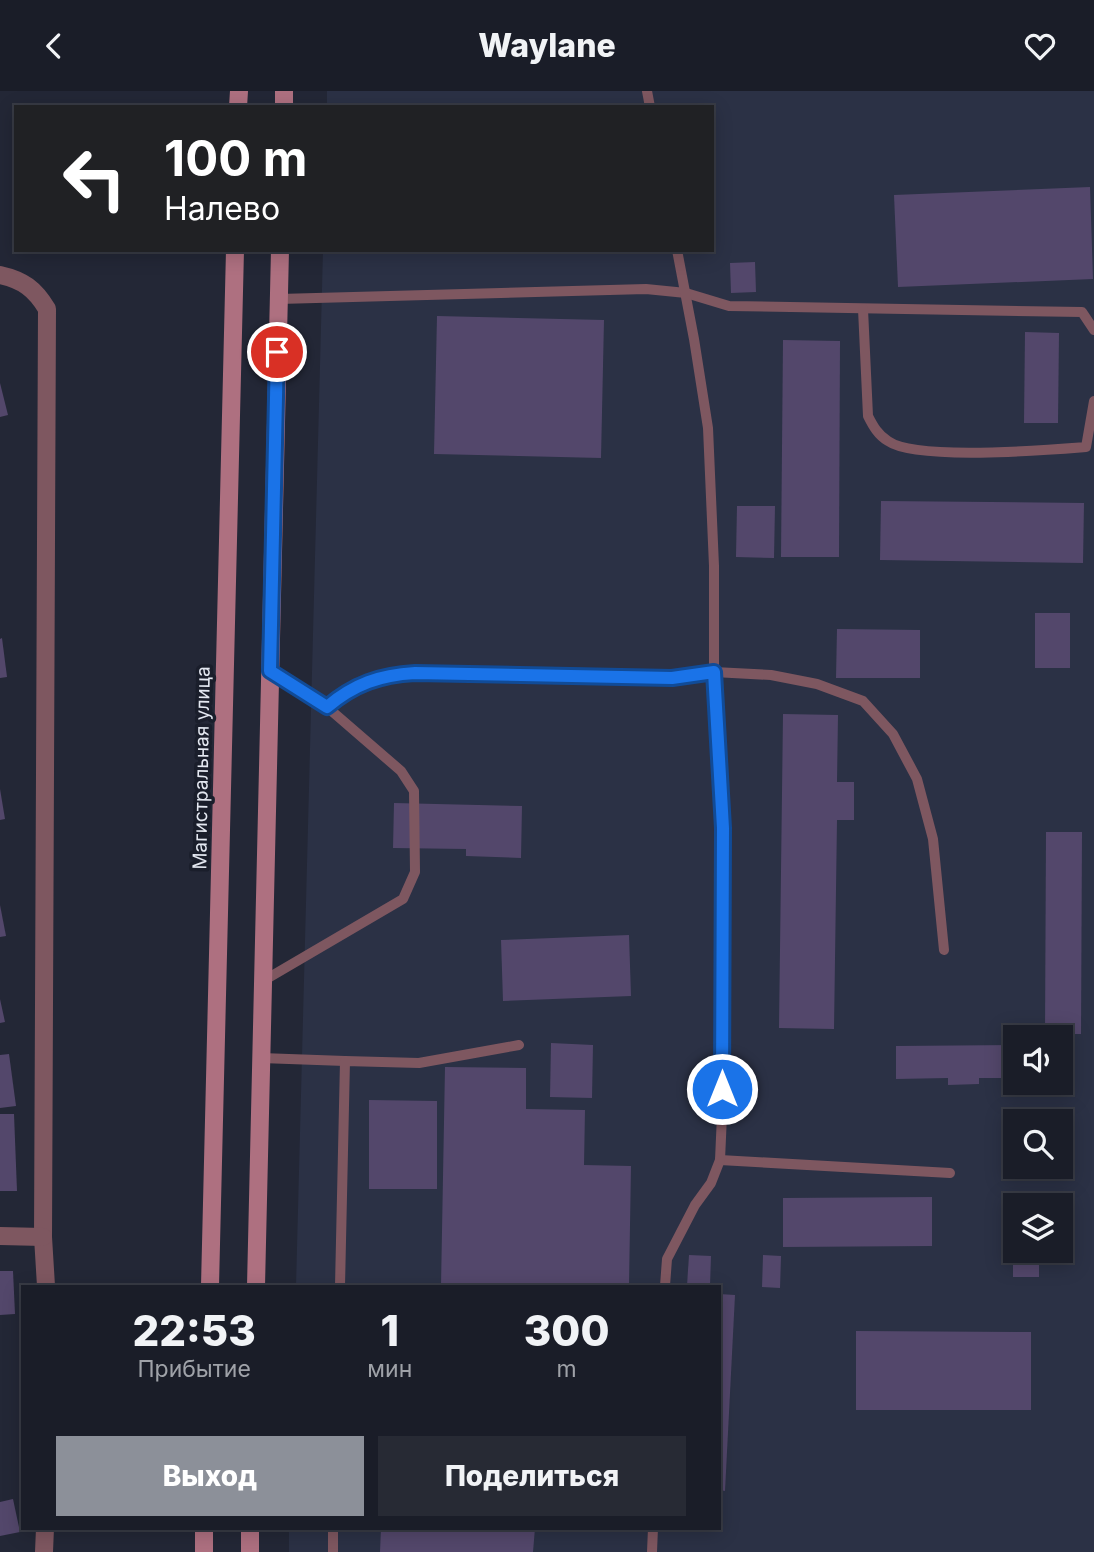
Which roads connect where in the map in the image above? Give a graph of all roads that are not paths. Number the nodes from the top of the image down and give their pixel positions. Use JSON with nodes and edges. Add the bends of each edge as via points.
{"nodes":[{"id":1,"x":235,"y":252,"type":"edge"},
{"id":2,"x":280,"y":252,"type":"edge"},
{"id":3,"x":677,"y":252,"type":"edge"},
{"id":4,"x":0,"y":275,"type":"edge"},
{"id":5,"x":686,"y":293,"type":"junction"},
{"id":6,"x":279,"y":299,"type":"junction"},
{"id":7,"x":863,"y":309,"type":"junction"},
{"id":8,"x":1094,"y":330,"type":"edge"},
{"id":9,"x":1094,"y":401,"type":"edge"},
{"id":10,"x":270,"y":671,"type":"junction"},
{"id":11,"x":714,"y":672,"type":"junction"},
{"id":12,"x":327,"y":707,"type":"junction"},
{"id":13,"x":944,"y":950,"type":"dead end"},
{"id":14,"x":263,"y":981,"type":"junction"},
{"id":15,"x":519,"y":1045,"type":"dead end"},
{"id":16,"x":261,"y":1058,"type":"junction"},
{"id":17,"x":345,"y":1061,"type":"junction"},
{"id":18,"x":720,"y":1160,"type":"junction"},
{"id":19,"x":950,"y":1173,"type":"dead end"},
{"id":20,"x":0,"y":1236,"type":"edge"},
{"id":21,"x":43,"y":1237,"type":"junction"},
{"id":22,"x":46,"y":1285,"type":"edge"},
{"id":23,"x":210,"y":1285,"type":"edge"},
{"id":24,"x":256,"y":1285,"type":"edge"},
{"id":25,"x":340,"y":1285,"type":"edge"},
{"id":26,"x":665,"y":1285,"type":"edge"},
{"id":27,"x":45,"y":1530,"type":"edge"},
{"id":28,"x":204,"y":1530,"type":"edge"},
{"id":29,"x":250,"y":1530,"type":"edge"},
{"id":30,"x":333,"y":1530,"type":"edge"},
{"id":31,"x":653,"y":1530,"type":"edge"},
{"id":32,"x":44,"y":1552,"type":"edge"},
{"id":33,"x":204,"y":1552,"type":"edge"},
{"id":34,"x":250,"y":1552,"type":"edge"},
{"id":35,"x":333,"y":1552,"type":"edge"},
{"id":36,"x":652,"y":1552,"type":"edge"}],
"edges":[{"from":1,"to":23,"type":"main road","name":"Магистральная улица"},
{"from":2,"to":6,"type":"main road"},
{"from":3,"to":5,"type":"lane"},
{"from":4,"to":21,"type":"street","via":[[37,292],[47,309]]},
{"from":5,"to":6,"type":"lane","via":[[646,289]]},
{"from":5,"to":7,"type":"lane","via":[[729,306]]},
{"from":5,"to":11,"type":"lane","via":[[708,428]]},
{"from":6,"to":10,"type":"main road"},
{"from":7,"to":8,"type":"lane","via":[[1082,312]]},
{"from":7,"to":9,"type":"lane","via":[[868,416],[889,443],[909,449],[1012,453],[1086,447]]},
{"from":10,"to":12,"type":"lane"},
{"from":10,"to":14,"type":"main road"},
{"from":11,"to":12,"type":"lane","via":[[672,678],[389,674],[354,687]]},
{"from":11,"to":13,"type":"lane","via":[[771,675],[817,684],[863,701],[894,734],[917,779],[933,839]]},
{"from":11,"to":18,"type":"lane","via":[[723,828]]},
{"from":12,"to":14,"type":"lane","via":[[401,771],[414,791],[415,872],[403,899]]},
{"from":14,"to":16,"type":"main road"},
{"from":15,"to":17,"type":"lane","via":[[419,1063]]},
{"from":16,"to":17,"type":"lane"},
{"from":16,"to":24,"type":"main road"},
{"from":17,"to":25,"type":"lane"},
{"from":18,"to":19,"type":"lane"},
{"from":18,"to":26,"type":"lane","via":[[667,1259]]},
{"from":20,"to":21,"type":"street"},
{"from":21,"to":22,"type":"street"},
{"from":27,"to":32,"type":"street"},
{"from":28,"to":33,"type":"main road"},
{"from":29,"to":34,"type":"main road"},
{"from":30,"to":35,"type":"lane"},
{"from":31,"to":36,"type":"lane"}]}
